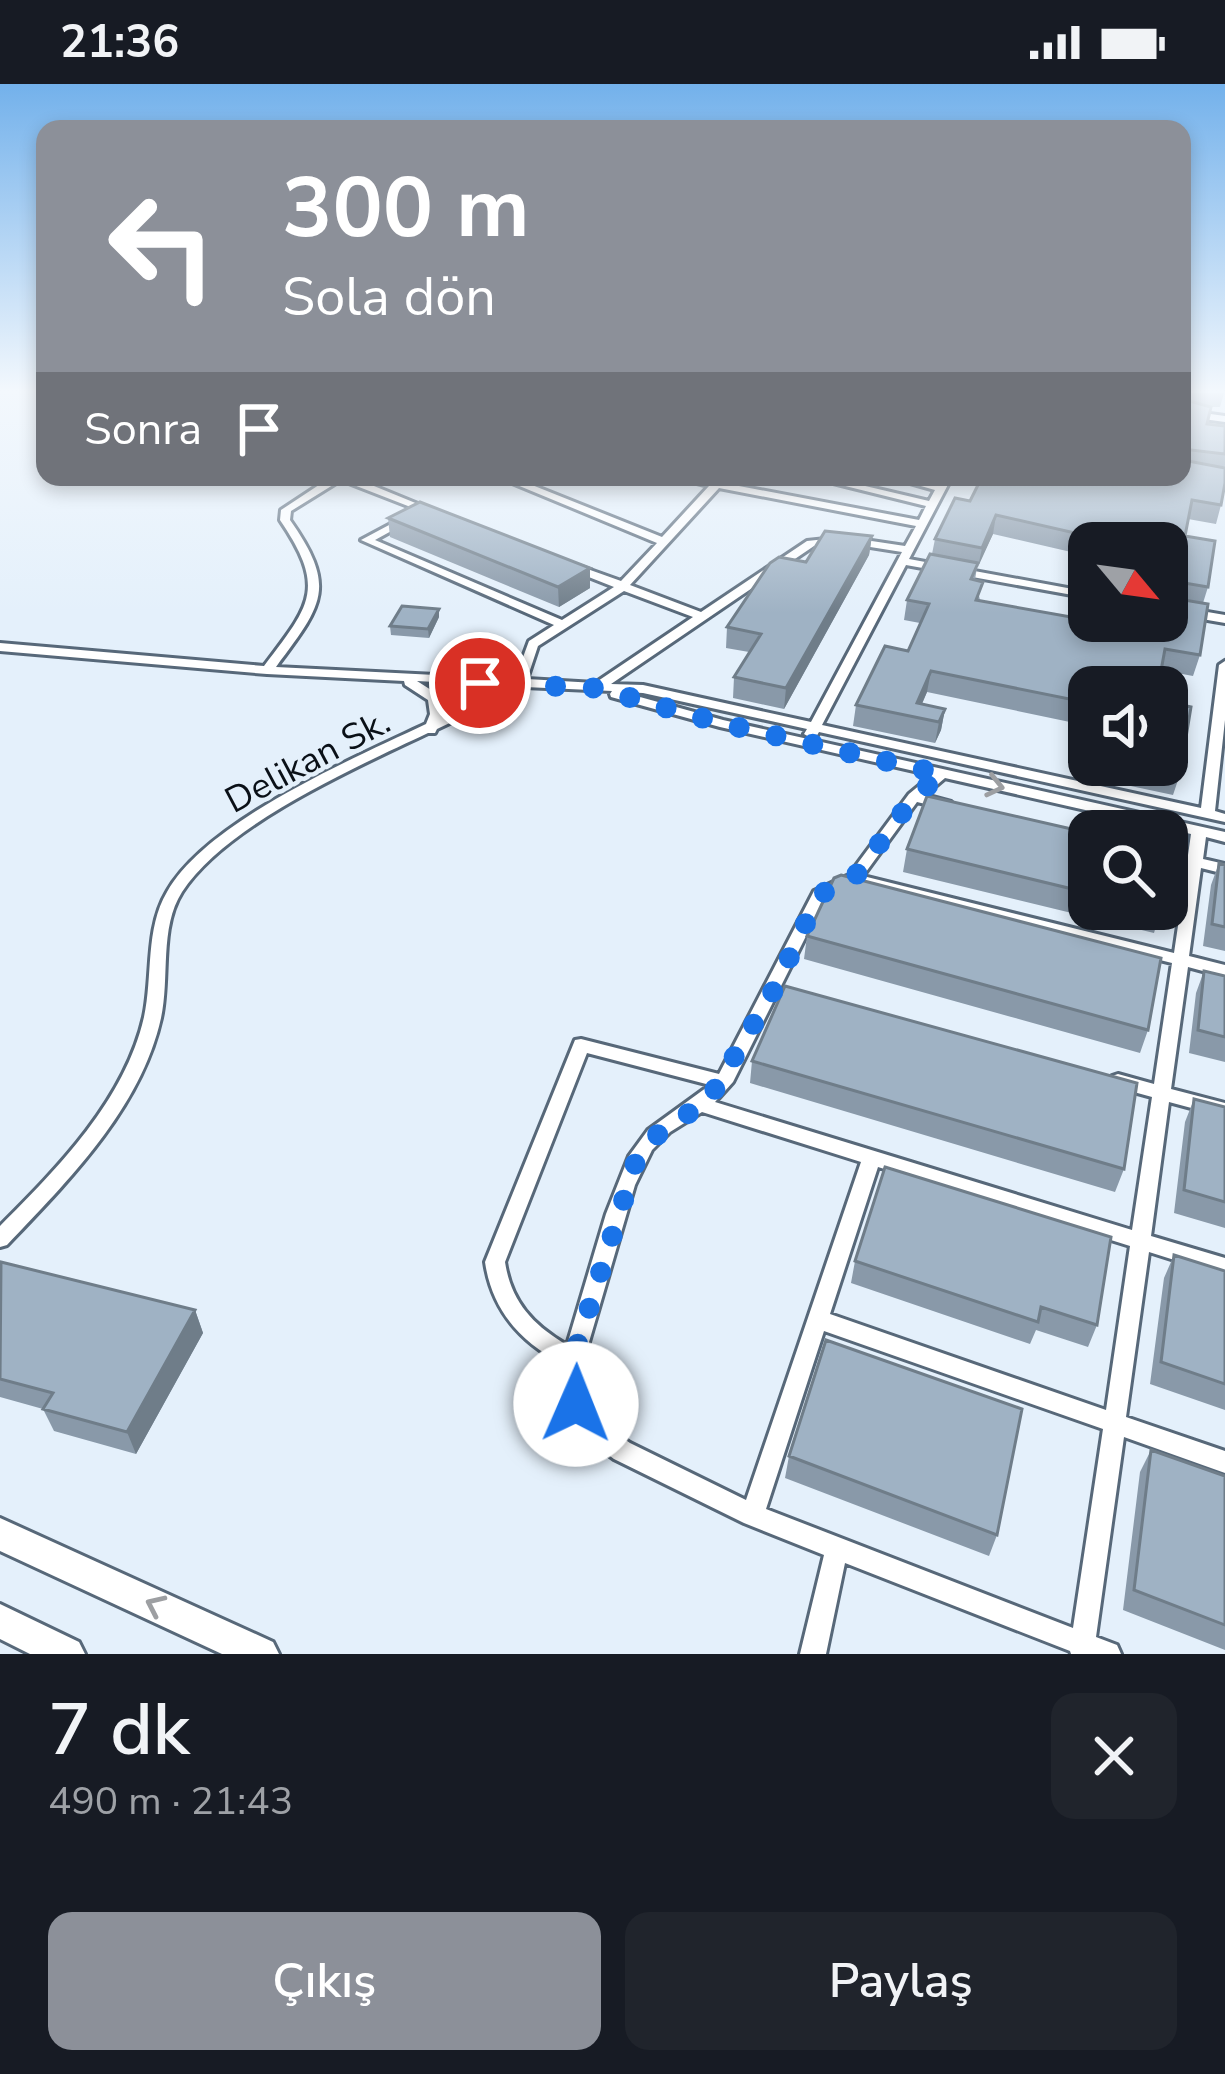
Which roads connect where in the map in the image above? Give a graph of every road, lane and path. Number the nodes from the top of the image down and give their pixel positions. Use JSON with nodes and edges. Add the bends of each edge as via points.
{"nodes":[{"id":1,"x":326,"y":486,"type":"edge"},
{"id":2,"x":364,"y":486,"type":"edge"},
{"id":3,"x":525,"y":486,"type":"edge"},
{"id":4,"x":715,"y":486,"type":"edge"},
{"id":5,"x":752,"y":486,"type":"edge"},
{"id":6,"x":852,"y":486,"type":"edge"},
{"id":7,"x":942,"y":486,"type":"edge"},
{"id":8,"x":933,"y":505,"type":"junction"},
{"id":9,"x":426,"y":510,"type":"junction"},
{"id":10,"x":448,"y":518,"type":"edge"},
{"id":11,"x":923,"y":524,"type":"junction"},
{"id":12,"x":664,"y":542,"type":"junction"},
{"id":13,"x":907,"y":556,"type":"junction"},
{"id":14,"x":557,"y":561,"type":"edge"},
{"id":15,"x":622,"y":586,"type":"junction"},
{"id":16,"x":1068,"y":590,"type":"edge"},
{"id":17,"x":1188,"y":613,"type":"edge"},
{"id":18,"x":699,"y":616,"type":"junction"},
{"id":19,"x":1225,"y":619,"type":"edge"},
{"id":20,"x":563,"y":625,"type":"junction"},
{"id":21,"x":0,"y":646,"type":"edge"},
{"id":22,"x":1225,"y":665,"type":"edge"},
{"id":23,"x":266,"y":670,"type":"junction"},
{"id":24,"x":402,"y":678,"type":"junction"},
{"id":25,"x":518,"y":686,"type":"junction"},
{"id":26,"x":596,"y":688,"type":"junction"},
{"id":27,"x":814,"y":728,"type":"junction"},
{"id":28,"x":430,"y":730,"type":"junction"},
{"id":29,"x":806,"y":743,"type":"junction"},
{"id":30,"x":942,"y":774,"type":"junction"},
{"id":31,"x":914,"y":797,"type":"junction"},
{"id":32,"x":958,"y":807,"type":"edge"},
{"id":33,"x":1225,"y":818,"type":"edge"},
{"id":34,"x":1203,"y":823,"type":"junction"},
{"id":35,"x":1225,"y":837,"type":"edge"},
{"id":36,"x":1188,"y":860,"type":"edge"},
{"id":37,"x":1195,"y":862,"type":"junction"},
{"id":38,"x":1225,"y":869,"type":"edge"},
{"id":39,"x":854,"y":878,"type":"junction"},
{"id":40,"x":1181,"y":960,"type":"junction"},
{"id":41,"x":1225,"y":971,"type":"edge"},
{"id":42,"x":775,"y":988,"type":"junction"},
{"id":43,"x":798,"y":994,"type":"edge"},
{"id":44,"x":1094,"y":1075,"type":"edge"},
{"id":45,"x":724,"y":1082,"type":"junction"},
{"id":46,"x":1162,"y":1093,"type":"junction"},
{"id":47,"x":705,"y":1106,"type":"junction"},
{"id":48,"x":1225,"y":1110,"type":"edge"},
{"id":49,"x":872,"y":1158,"type":"junction"},
{"id":50,"x":0,"y":1239,"type":"edge"},
{"id":51,"x":1141,"y":1241,"type":"junction"},
{"id":52,"x":1225,"y":1268,"type":"edge"},
{"id":53,"x":818,"y":1319,"type":"junction"},
{"id":54,"x":573,"y":1359,"type":"junction"},
{"id":55,"x":1115,"y":1423,"type":"junction"},
{"id":56,"x":1225,"y":1462,"type":"edge"},
{"id":57,"x":752,"y":1515,"type":"junction"},
{"id":58,"x":0,"y":1534,"type":"edge"},
{"id":59,"x":837,"y":1548,"type":"junction"},
{"id":60,"x":0,"y":1621,"type":"edge"},
{"id":61,"x":1082,"y":1649,"type":"edge"},
{"id":62,"x":67,"y":1654,"type":"edge"},
{"id":63,"x":261,"y":1654,"type":"edge"},
{"id":64,"x":813,"y":1654,"type":"edge"},
{"id":65,"x":1108,"y":1654,"type":"edge"}],
"edges":[{"from":1,"to":23,"type":"street","via":[[286,510],[315,566],[317,594]]},
{"from":2,"to":9,"type":"street"},
{"from":3,"to":12,"type":"street"},
{"from":4,"to":12,"type":"street"},
{"from":5,"to":11,"type":"street"},
{"from":6,"to":8,"type":"street"},
{"from":7,"to":8,"type":"street"},
{"from":8,"to":11,"type":"street"},
{"from":9,"to":10,"type":"street"},
{"from":9,"to":20,"type":"street","via":[[366,540]]},
{"from":11,"to":13,"type":"street"},
{"from":12,"to":15,"type":"street"},
{"from":13,"to":16,"type":"street"},
{"from":13,"to":18,"type":"street","via":[[838,539],[812,543]]},
{"from":13,"to":27,"type":"street"},
{"from":14,"to":15,"type":"street"},
{"from":15,"to":18,"type":"street"},
{"from":15,"to":20,"type":"street"},
{"from":17,"to":19,"type":"street"},
{"from":18,"to":26,"type":"street"},
{"from":20,"to":25,"type":"street","via":[[533,644]]},
{"from":21,"to":23,"type":"street"},
{"from":22,"to":34,"type":"street"},
{"from":23,"to":24,"type":"street"},
{"from":24,"to":25,"type":"street"},
{"from":24,"to":28,"type":"street","via":[[434,698]]},
{"from":25,"to":26,"type":"street"},
{"from":25,"to":28,"type":"street","name":"Delikan Sk."},
{"from":26,"to":27,"type":"street","via":[[643,689]]},
{"from":26,"to":29,"type":"street"},
{"from":27,"to":29,"type":"street"},
{"from":27,"to":34,"type":"street"},
{"from":28,"to":50,"type":"street","name":"Delikan Sk.","via":[[251,819],[187,874],[168,904],[151,1024],[131,1067],[66,1167]]},
{"from":29,"to":30,"type":"street"},
{"from":30,"to":31,"type":"street"},
{"from":30,"to":34,"type":"street","one_way":true},
{"from":31,"to":32,"type":"street"},
{"from":31,"to":39,"type":"street"},
{"from":33,"to":34,"type":"street"},
{"from":34,"to":35,"type":"street"},
{"from":34,"to":37,"type":"street"},
{"from":36,"to":37,"type":"street"},
{"from":37,"to":38,"type":"street"},
{"from":37,"to":40,"type":"street"},
{"from":39,"to":40,"type":"street"},
{"from":39,"to":42,"type":"street","via":[[819,895]]},
{"from":40,"to":41,"type":"street"},
{"from":40,"to":46,"type":"street"},
{"from":42,"to":43,"type":"street"},
{"from":42,"to":45,"type":"street"},
{"from":44,"to":46,"type":"street"},
{"from":45,"to":47,"type":"street"},
{"from":45,"to":54,"type":"street","via":[[581,1045],[496,1262],[516,1318]]},
{"from":46,"to":48,"type":"street"},
{"from":46,"to":51,"type":"street"},
{"from":47,"to":49,"type":"street"},
{"from":47,"to":54,"type":"street","via":[[670,1122],[638,1155]]},
{"from":49,"to":51,"type":"street"},
{"from":49,"to":53,"type":"street"},
{"from":51,"to":52,"type":"street"},
{"from":51,"to":55,"type":"street"},
{"from":53,"to":55,"type":"street"},
{"from":53,"to":57,"type":"street"},
{"from":54,"to":57,"type":"street","via":[[576,1404],[594,1431]]},
{"from":55,"to":56,"type":"street"},
{"from":55,"to":61,"type":"street"},
{"from":57,"to":59,"type":"street"},
{"from":63,"to":58,"type":"street","one_way":true},
{"from":59,"to":61,"type":"street"},
{"from":59,"to":64,"type":"street"},
{"from":60,"to":62,"type":"street"},
{"from":61,"to":65,"type":"street"}]}
